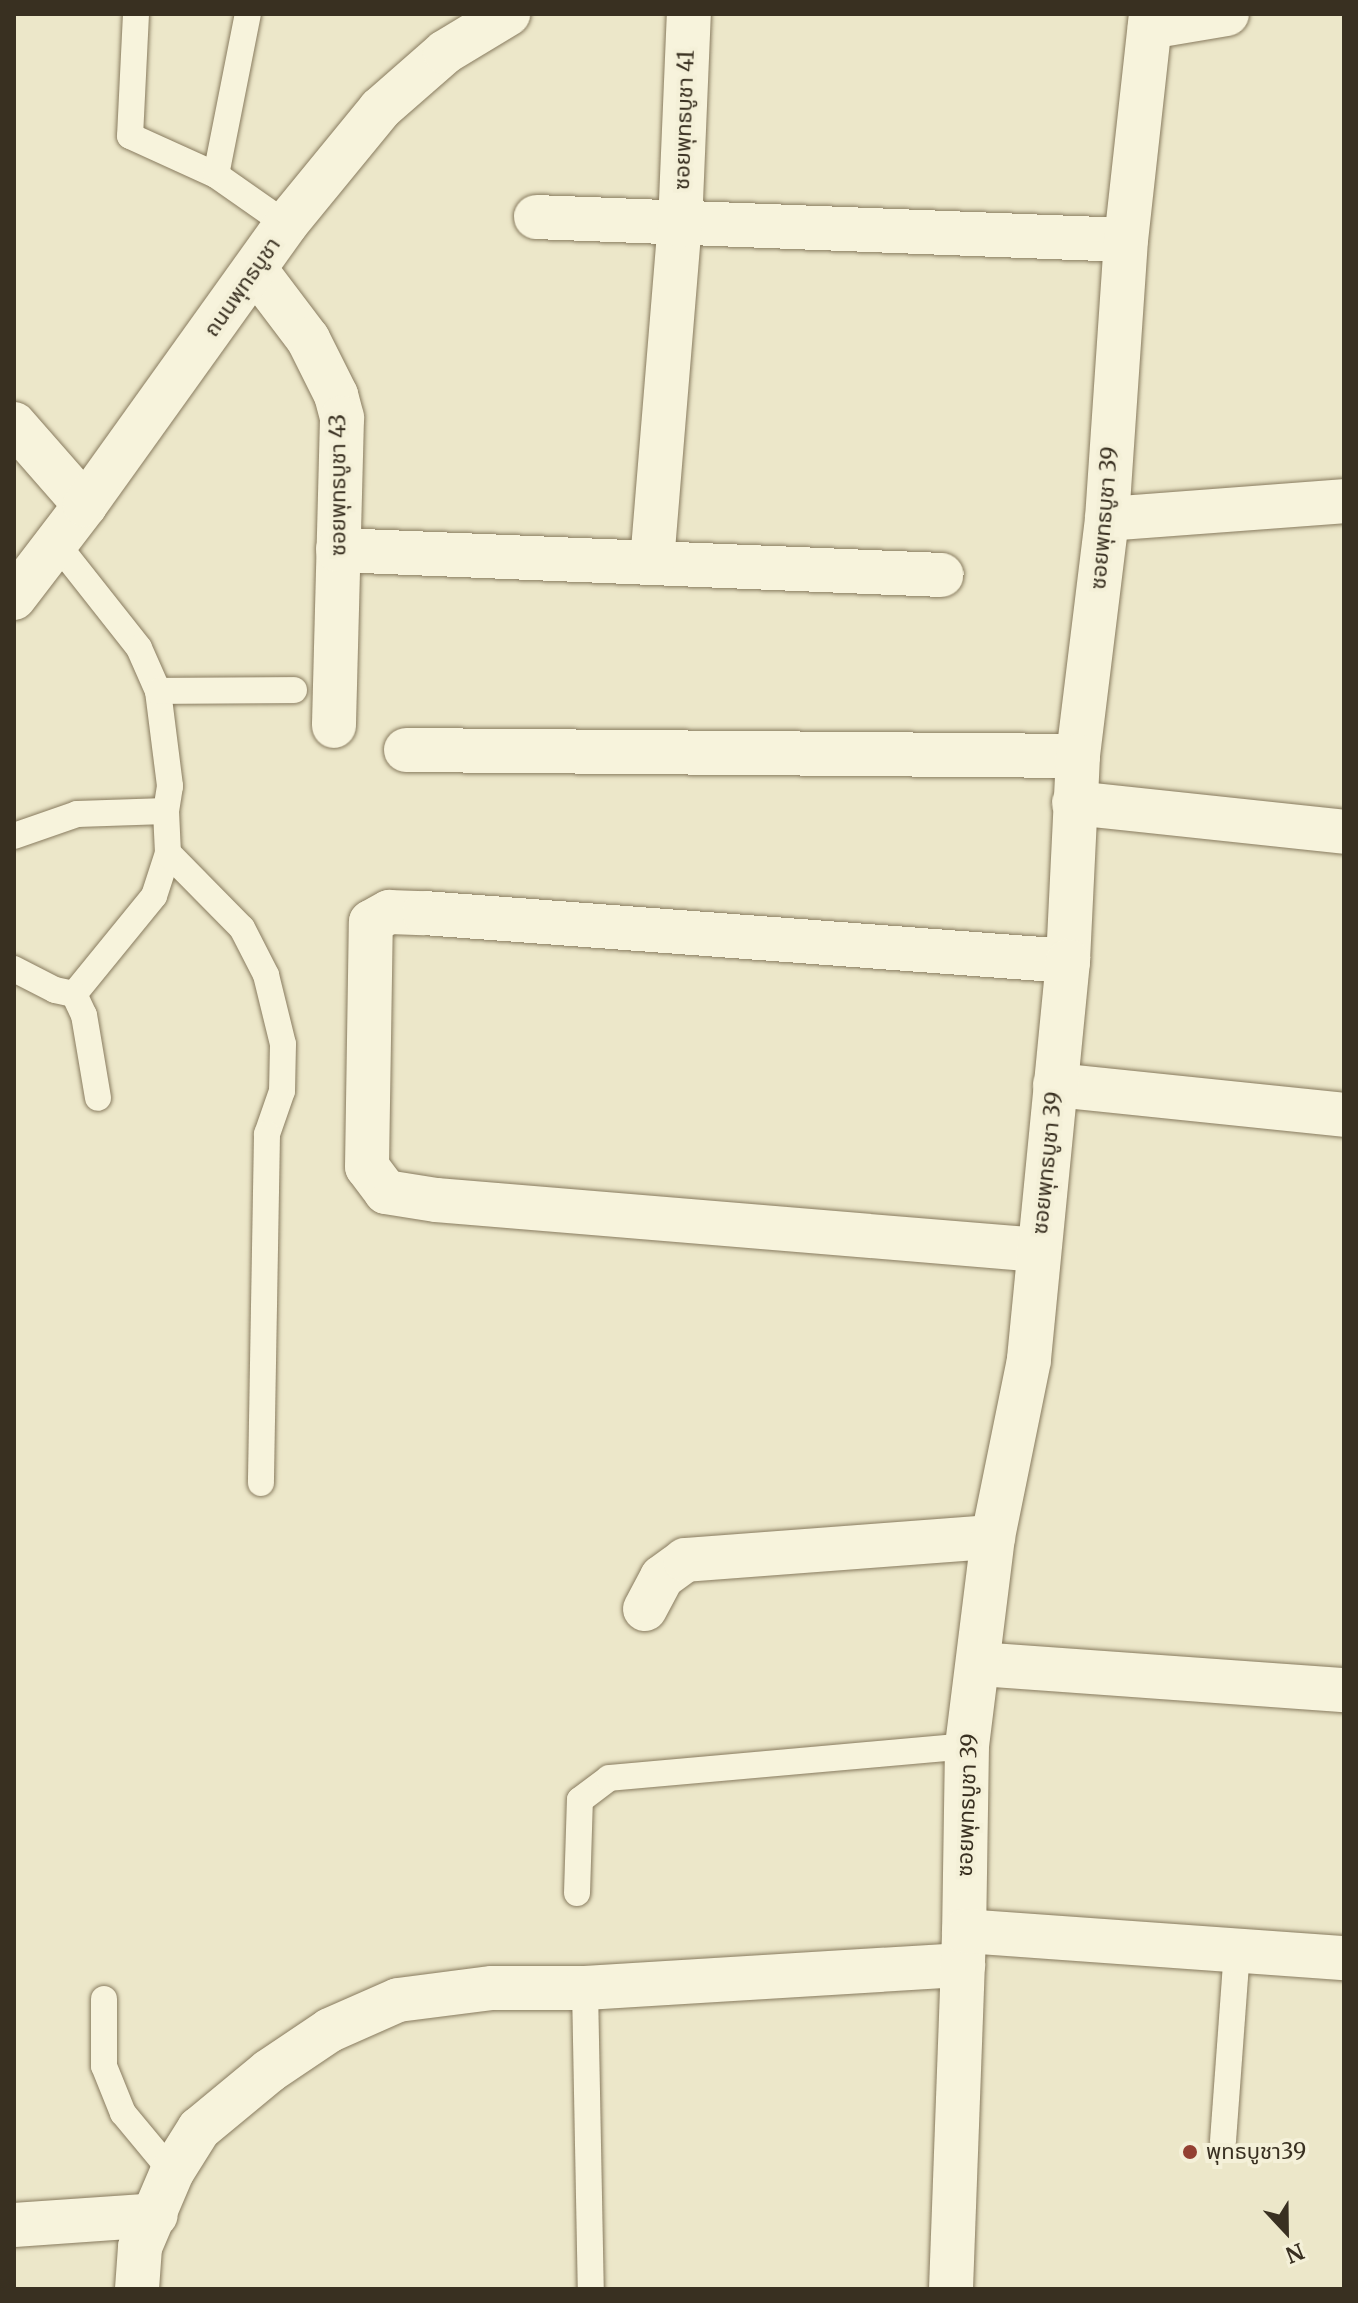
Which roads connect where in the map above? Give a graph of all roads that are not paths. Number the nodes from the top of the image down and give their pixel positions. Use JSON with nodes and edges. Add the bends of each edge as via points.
{"nodes":[{"id":1,"x":136,"y":14,"type":"edge"},
{"id":2,"x":248,"y":14,"type":"edge"},
{"id":3,"x":508,"y":14,"type":"edge"},
{"id":4,"x":689,"y":14,"type":"edge"},
{"id":5,"x":1227,"y":14,"type":"edge"},
{"id":6,"x":1150,"y":20,"type":"edge"},
{"id":7,"x":216,"y":175,"type":"junction"},
{"id":8,"x":536,"y":217,"type":"dead end"},
{"id":9,"x":286,"y":224,"type":"junction"},
{"id":10,"x":680,"y":225,"type":"junction"},
{"id":11,"x":1126,"y":240,"type":"junction"},
{"id":12,"x":255,"y":269,"type":"junction"},
{"id":13,"x":14,"y":424,"type":"edge"},
{"id":14,"x":1344,"y":501,"type":"edge"},
{"id":15,"x":85,"y":505,"type":"junction"},
{"id":16,"x":1107,"y":519,"type":"junction"},
{"id":17,"x":338,"y":550,"type":"junction"},
{"id":18,"x":652,"y":562,"type":"junction"},
{"id":19,"x":30,"y":568,"type":"edge"},
{"id":20,"x":941,"y":575,"type":"dead end"},
{"id":21,"x":294,"y":690,"type":"dead end"},
{"id":22,"x":158,"y":691,"type":"junction"},
{"id":23,"x":334,"y":726,"type":"dead end"},
{"id":24,"x":406,"y":750,"type":"dead end"},
{"id":25,"x":1078,"y":756,"type":"junction"},
{"id":26,"x":1074,"y":803,"type":"junction"},
{"id":27,"x":166,"y":811,"type":"junction"},
{"id":28,"x":1344,"y":832,"type":"edge"},
{"id":29,"x":14,"y":836,"type":"edge"},
{"id":30,"x":168,"y":853,"type":"junction"},
{"id":31,"x":1068,"y":961,"type":"junction"},
{"id":32,"x":14,"y":969,"type":"edge"},
{"id":33,"x":74,"y":994,"type":"junction"},
{"id":34,"x":1055,"y":1085,"type":"junction"},
{"id":35,"x":98,"y":1098,"type":"dead end"},
{"id":36,"x":1344,"y":1115,"type":"edge"},
{"id":37,"x":1039,"y":1250,"type":"junction"},
{"id":38,"x":261,"y":1483,"type":"dead end"},
{"id":39,"x":993,"y":1537,"type":"junction"},
{"id":40,"x":645,"y":1609,"type":"dead end"},
{"id":41,"x":978,"y":1664,"type":"junction"},
{"id":42,"x":1344,"y":1690,"type":"edge"},
{"id":43,"x":967,"y":1746,"type":"junction"},
{"id":44,"x":577,"y":1893,"type":"dead end"},
{"id":45,"x":964,"y":1948,"type":"junction"},
{"id":46,"x":1237,"y":1952,"type":"junction"},
{"id":47,"x":1344,"y":1958,"type":"edge"},
{"id":48,"x":585,"y":1988,"type":"junction"},
{"id":49,"x":104,"y":1999,"type":"dead end"},
{"id":50,"x":1223,"y":2141,"type":"dead end"},
{"id":51,"x":172,"y":2172,"type":"junction"},
{"id":52,"x":156,"y":2215,"type":"junction"},
{"id":53,"x":14,"y":2225,"type":"edge"},
{"id":54,"x":137,"y":2289,"type":"edge"},
{"id":55,"x":591,"y":2289,"type":"edge"},
{"id":56,"x":951,"y":2289,"type":"edge"}],
"edges":[{"from":1,"to":7,"type":"lane","via":[[130,136]]},
{"from":2,"to":7,"type":"lane"},
{"from":3,"to":9,"type":"street","name":"ถนนพุทธบูชา","via":[[445,52],[380,109]]},
{"from":4,"to":10,"type":"street","name":"ซอยพุทธบูชา 41"},
{"from":5,"to":6,"type":"street"},
{"from":6,"to":11,"type":"street","name":"ซอยพุทธบูชา 39"},
{"from":7,"to":9,"type":"lane"},
{"from":8,"to":10,"type":"street"},
{"from":9,"to":12,"type":"street","name":"ถนนพุทธบูชา"},
{"from":10,"to":11,"type":"street"},
{"from":10,"to":18,"type":"street","name":"ซอยพุทธบูชา 41"},
{"from":11,"to":16,"type":"street","name":"ซอยพุทธบูชา 39"},
{"from":12,"to":15,"type":"street","name":"ถนนพุทธบูชา"},
{"from":12,"to":17,"type":"street","name":"ซอยพุทธบูชา 43","via":[[308,339],[336,395],[342,418]]},
{"from":13,"to":15,"type":"street"},
{"from":14,"to":16,"type":"street"},
{"from":15,"to":19,"type":"street","name":"ถนนพุทธบูชา"},
{"from":16,"to":25,"type":"street","name":"ซอยพุทธบูชา 39"},
{"from":17,"to":18,"type":"street"},
{"from":17,"to":23,"type":"street","name":"ซอยพุทธบูชา 43"},
{"from":18,"to":20,"type":"street"},
{"from":19,"to":22,"type":"lane","via":[[139,648]]},
{"from":21,"to":22,"type":"lane"},
{"from":22,"to":27,"type":"lane","via":[[170,786]]},
{"from":24,"to":25,"type":"street"},
{"from":25,"to":26,"type":"street","name":"ซอยพุทธบูชา 39"},
{"from":26,"to":28,"type":"street"},
{"from":26,"to":31,"type":"street","name":"ซอยพุทธบูชา 39"},
{"from":27,"to":29,"type":"lane","via":[[77,814]]},
{"from":27,"to":30,"type":"lane"},
{"from":30,"to":33,"type":"lane","via":[[154,896]]},
{"from":30,"to":38,"type":"lane","via":[[242,928],[266,975],[283,1044],[282,1091],[267,1134]]},
{"from":31,"to":34,"type":"street","name":"ซอยพุทธบูชา 39"},
{"from":31,"to":37,"type":"street","via":[[424,913],[389,912],[371,922],[367,1167],[386,1192]]},
{"from":32,"to":33,"type":"lane"},
{"from":33,"to":35,"type":"lane","via":[[84,1015]]},
{"from":34,"to":36,"type":"street"},
{"from":34,"to":37,"type":"street","name":"ซอยพุทธบูชา 39"},
{"from":37,"to":39,"type":"street","name":"ซอยพุทธบูชา 39","via":[[1029,1360]]},
{"from":39,"to":40,"type":"street","via":[[685,1560],[662,1577]]},
{"from":39,"to":41,"type":"street","name":"ซอยพุทธบูชา 39"},
{"from":41,"to":42,"type":"street"},
{"from":41,"to":43,"type":"street","name":"ซอยพุทธบูชา 39"},
{"from":43,"to":44,"type":"lane","via":[[609,1778],[580,1800]]},
{"from":43,"to":45,"type":"street","name":"ซอยพุทธบูชา 39"},
{"from":45,"to":46,"type":"street"},
{"from":45,"to":48,"type":"street"},
{"from":45,"to":56,"type":"street","name":"ซอยพุทธบูชา 39"},
{"from":46,"to":47,"type":"street"},
{"from":46,"to":50,"type":"lane"},
{"from":48,"to":51,"type":"street","via":[[492,1988],[398,2000],[330,2030],[269,2071],[199,2129]]},
{"from":48,"to":55,"type":"lane"},
{"from":49,"to":51,"type":"lane","via":[[104,2066],[123,2113]]},
{"from":51,"to":52,"type":"street"},
{"from":52,"to":53,"type":"street"},
{"from":52,"to":54,"type":"street","via":[[140,2247]]}]}
